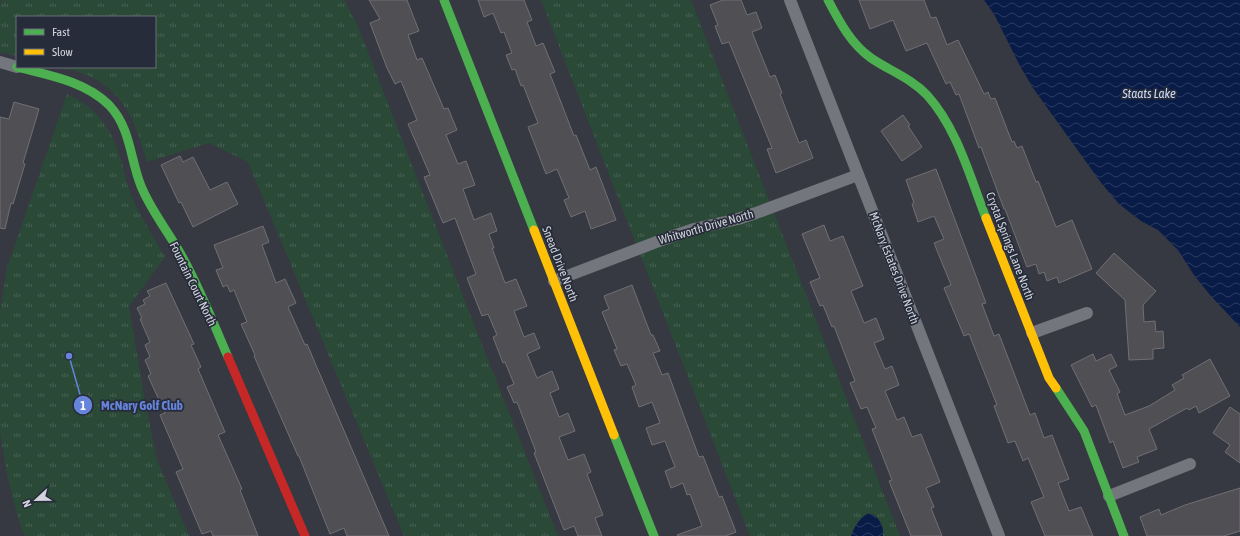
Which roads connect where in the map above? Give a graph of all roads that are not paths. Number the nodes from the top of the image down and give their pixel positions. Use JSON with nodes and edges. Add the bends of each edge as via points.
{"nodes":[{"id":1,"x":444,"y":0,"type":"edge"},
{"id":2,"x":790,"y":0,"type":"edge"},
{"id":3,"x":828,"y":0,"type":"edge"},
{"id":4,"x":0,"y":62,"type":"edge"},
{"id":5,"x":16,"y":67,"type":"edge"},
{"id":6,"x":21,"y":68,"type":"edge"},
{"id":7,"x":858,"y":174,"type":"junction"},
{"id":8,"x":554,"y":281,"type":"junction"},
{"id":9,"x":1087,"y":313,"type":"dead end"},
{"id":10,"x":1032,"y":333,"type":"junction"},
{"id":11,"x":1190,"y":464,"type":"dead end"},
{"id":12,"x":1109,"y":496,"type":"junction"},
{"id":13,"x":305,"y":536,"type":"edge"},
{"id":14,"x":654,"y":536,"type":"edge"},
{"id":15,"x":999,"y":536,"type":"edge"},
{"id":16,"x":1124,"y":536,"type":"edge"}],
"edges":[{"from":1,"to":8,"type":"street","name":"Snead Drive North"},
{"from":2,"to":7,"type":"street","name":"McNary Estates Drive North"},
{"from":3,"to":10,"type":"street","name":"Crystal Springs Lane North","via":[[840,26],[856,45],[870,57],[914,83],[942,114],[954,136]]},
{"from":4,"to":5,"type":"street","name":"Fountain Court North"},
{"from":6,"to":13,"type":"street","name":"Fountain Court North","via":[[73,82],[106,103],[118,118],[127,136],[142,186],[191,273]]},
{"from":7,"to":8,"type":"street","name":"Whitworth Drive North","via":[[756,213],[694,229]]},
{"from":7,"to":15,"type":"street","name":"McNary Estates Drive North"},
{"from":8,"to":14,"type":"street","name":"Snead Drive North"},
{"from":9,"to":10,"type":"street"},
{"from":10,"to":12,"type":"street","name":"Crystal Springs Lane North","via":[[1049,378],[1084,431]]},
{"from":11,"to":12,"type":"street"},
{"from":12,"to":16,"type":"street","name":"Crystal Springs Lane North"}]}
